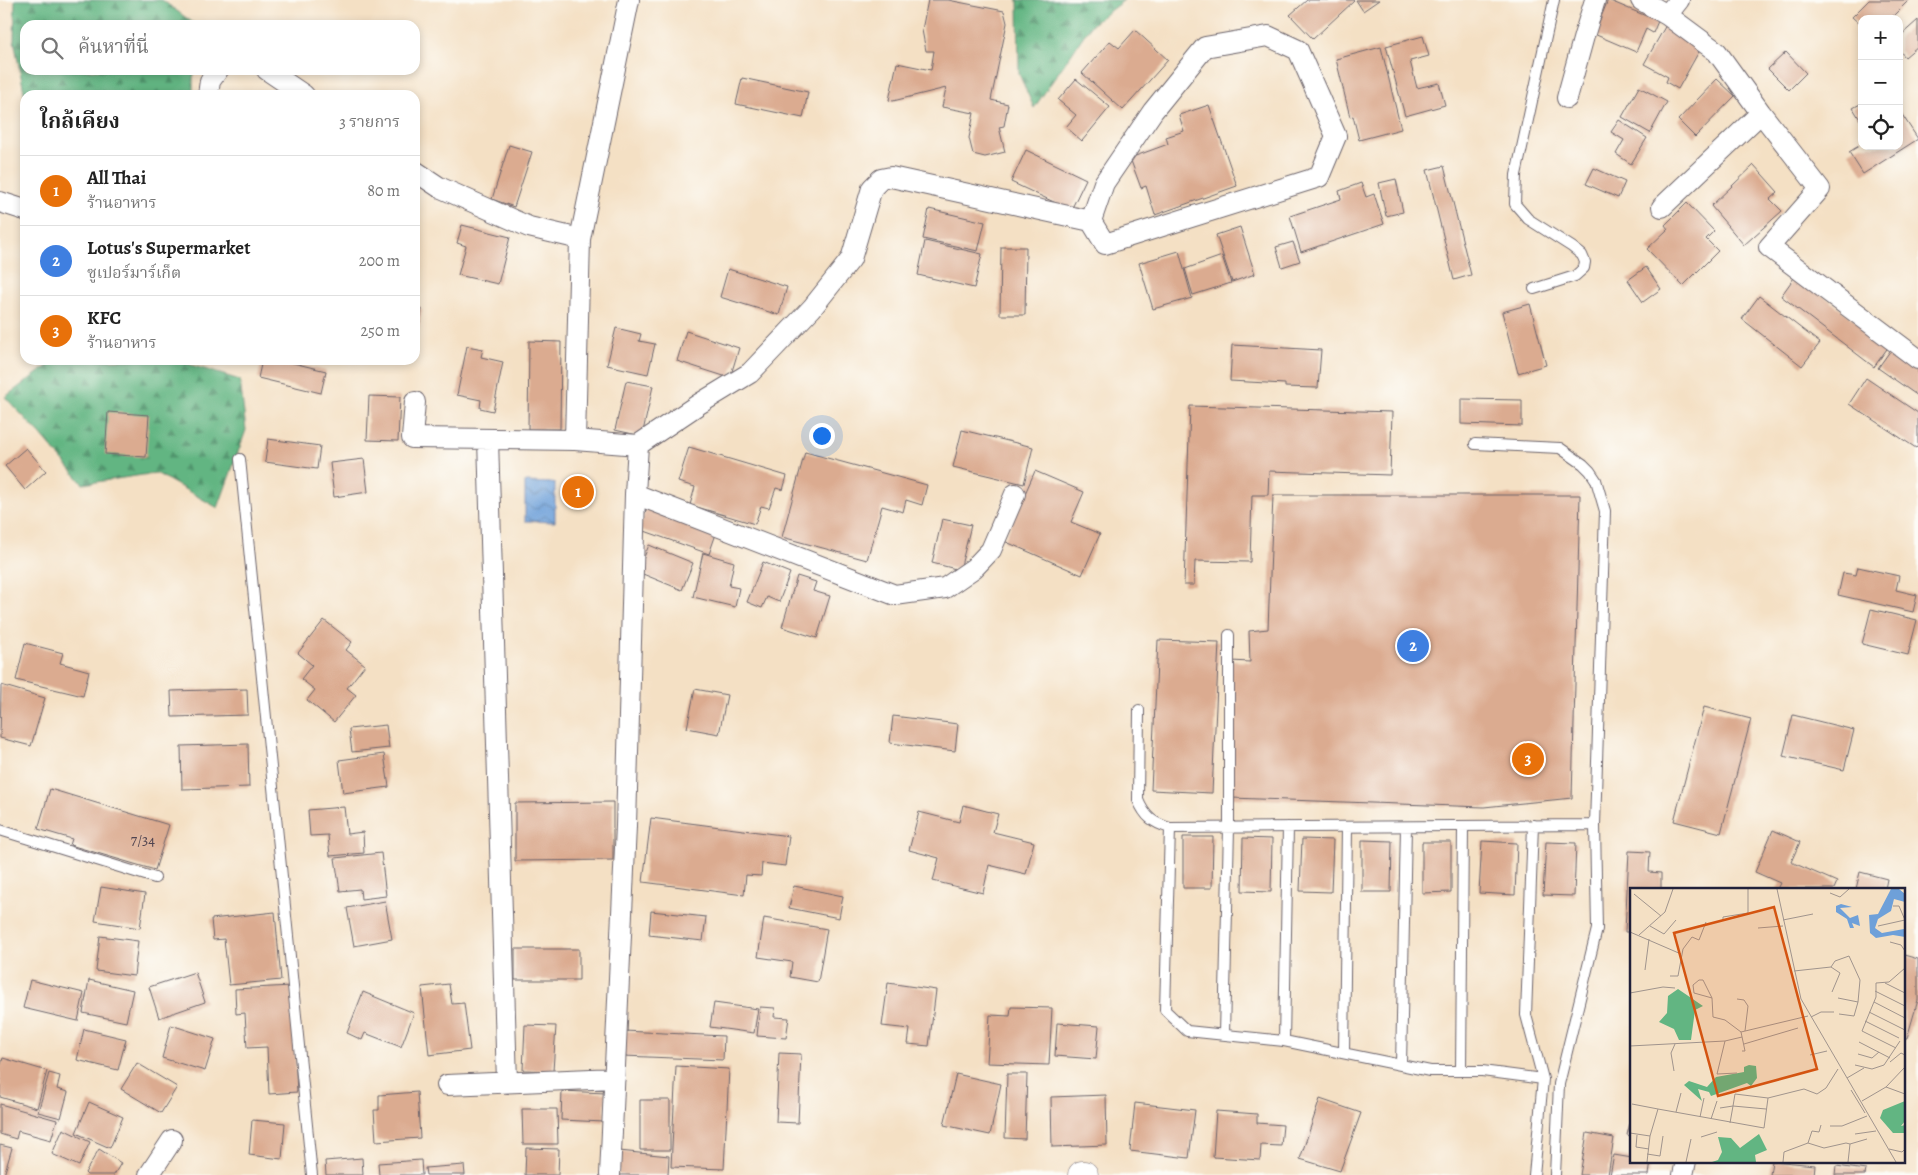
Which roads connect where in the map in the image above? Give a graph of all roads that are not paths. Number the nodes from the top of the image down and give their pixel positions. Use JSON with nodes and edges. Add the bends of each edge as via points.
{"nodes":[{"id":1,"x":629,"y":0,"type":"edge"},
{"id":2,"x":1554,"y":0,"type":"edge"},
{"id":3,"x":1595,"y":0,"type":"edge"},
{"id":4,"x":1641,"y":0,"type":"edge"},
{"id":5,"x":1673,"y":7,"type":"edge"},
{"id":6,"x":214,"y":75,"type":"edge"},
{"id":7,"x":274,"y":75,"type":"edge"},
{"id":8,"x":209,"y":90,"type":"edge"},
{"id":9,"x":297,"y":90,"type":"edge"},
{"id":10,"x":1567,"y":98,"type":"dead end"},
{"id":11,"x":1761,"y":113,"type":"junction"},
{"id":12,"x":420,"y":174,"type":"edge"},
{"id":13,"x":0,"y":202,"type":"edge"},
{"id":14,"x":1662,"y":207,"type":"dead end"},
{"id":15,"x":20,"y":208,"type":"edge"},
{"id":16,"x":1091,"y":221,"type":"junction"},
{"id":17,"x":580,"y":238,"type":"junction"},
{"id":18,"x":1534,"y":289,"type":"dead end"},
{"id":19,"x":1918,"y":358,"type":"edge"},
{"id":20,"x":415,"y":402,"type":"dead end"},
{"id":21,"x":488,"y":439,"type":"junction"},
{"id":22,"x":574,"y":440,"type":"junction"},
{"id":23,"x":1475,"y":444,"type":"dead end"},
{"id":24,"x":638,"y":445,"type":"junction"},
{"id":25,"x":240,"y":460,"type":"dead end"},
{"id":26,"x":635,"y":494,"type":"junction"},
{"id":27,"x":1015,"y":494,"type":"dead end"},
{"id":28,"x":1229,"y":635,"type":"dead end"},
{"id":29,"x":1139,"y":710,"type":"dead end"},
{"id":30,"x":1533,"y":825,"type":"junction"},
{"id":31,"x":1595,"y":825,"type":"junction"},
{"id":32,"x":1463,"y":826,"type":"junction"},
{"id":33,"x":1288,"y":827,"type":"junction"},
{"id":34,"x":1347,"y":827,"type":"junction"},
{"id":35,"x":1406,"y":827,"type":"junction"},
{"id":36,"x":1170,"y":828,"type":"junction"},
{"id":37,"x":1229,"y":828,"type":"junction"},
{"id":38,"x":0,"y":830,"type":"edge"},
{"id":39,"x":156,"y":878,"type":"dead end"},
{"id":40,"x":1224,"y":1034,"type":"junction"},
{"id":41,"x":1284,"y":1041,"type":"junction"},
{"id":42,"x":1344,"y":1053,"type":"junction"},
{"id":43,"x":1402,"y":1065,"type":"junction"},
{"id":44,"x":1461,"y":1071,"type":"junction"},
{"id":45,"x":615,"y":1078,"type":"junction"},
{"id":46,"x":1542,"y":1079,"type":"junction"},
{"id":47,"x":507,"y":1083,"type":"junction"},
{"id":48,"x":447,"y":1085,"type":"dead end"},
{"id":49,"x":172,"y":1140,"type":"dead end"},
{"id":50,"x":1686,"y":1162,"type":"edge"},
{"id":51,"x":149,"y":1175,"type":"edge"},
{"id":52,"x":312,"y":1175,"type":"edge"},
{"id":53,"x":610,"y":1175,"type":"edge"},
{"id":54,"x":1534,"y":1175,"type":"edge"},
{"id":55,"x":1555,"y":1175,"type":"edge"},
{"id":56,"x":1684,"y":1175,"type":"edge"}],
"edges":[{"from":1,"to":17,"type":"street"},
{"from":2,"to":18,"type":"lane","via":[[1516,175],[1515,204],[1528,219],[1572,247],[1585,262],[1584,268],[1575,276]]},
{"from":3,"to":10,"type":"street"},
{"from":4,"to":5,"type":"street"},
{"from":5,"to":11,"type":"street","via":[[1717,52]]},
{"from":6,"to":8,"type":"street"},
{"from":7,"to":9,"type":"street"},
{"from":11,"to":14,"type":"street"},
{"from":11,"to":19,"type":"street","via":[[1820,189],[1769,247]]},
{"from":12,"to":17,"type":"street","via":[[439,187],[529,227]]},
{"from":13,"to":15,"type":"street"},
{"from":16,"to":16,"type":"street","via":[[1105,244],[1319,177],[1336,136],[1298,50],[1268,36],[1205,47],[1152,111],[1104,182]]},
{"from":16,"to":24,"type":"street","via":[[891,177],[881,179],[872,188],[851,259],[812,308],[750,373]]},
{"from":17,"to":22,"type":"street"},
{"from":20,"to":21,"type":"street","via":[[412,438]]},
{"from":21,"to":22,"type":"street"},
{"from":21,"to":47,"type":"street"},
{"from":22,"to":24,"type":"street"},
{"from":23,"to":31,"type":"lane","via":[[1560,448],[1590,472],[1603,500]]},
{"from":24,"to":26,"type":"street"},
{"from":25,"to":52,"type":"lane"},
{"from":26,"to":27,"type":"street","via":[[895,596],[945,588],[974,568],[991,550]]},
{"from":26,"to":45,"type":"street"},
{"from":28,"to":37,"type":"lane"},
{"from":29,"to":36,"type":"lane","via":[[1138,800],[1150,819]]},
{"from":30,"to":31,"type":"lane"},
{"from":30,"to":32,"type":"lane"},
{"from":30,"to":46,"type":"lane","via":[[1526,1014]]},
{"from":31,"to":55,"type":"lane","via":[[1597,929],[1559,1084]]},
{"from":32,"to":35,"type":"lane"},
{"from":32,"to":44,"type":"lane"},
{"from":33,"to":34,"type":"lane"},
{"from":33,"to":37,"type":"lane"},
{"from":33,"to":41,"type":"lane"},
{"from":34,"to":35,"type":"lane"},
{"from":34,"to":42,"type":"lane"},
{"from":35,"to":43,"type":"lane"},
{"from":36,"to":37,"type":"lane"},
{"from":36,"to":40,"type":"lane","via":[[1165,1010],[1186,1031]]},
{"from":37,"to":40,"type":"lane"},
{"from":38,"to":39,"type":"lane"},
{"from":40,"to":41,"type":"lane"},
{"from":41,"to":42,"type":"lane"},
{"from":42,"to":43,"type":"lane"},
{"from":43,"to":44,"type":"lane","via":[[1430,1071]]},
{"from":44,"to":46,"type":"lane"},
{"from":45,"to":47,"type":"street"},
{"from":45,"to":53,"type":"street"},
{"from":46,"to":54,"type":"lane"},
{"from":47,"to":48,"type":"street"},
{"from":49,"to":51,"type":"street"},
{"from":50,"to":56,"type":"street"}]}
